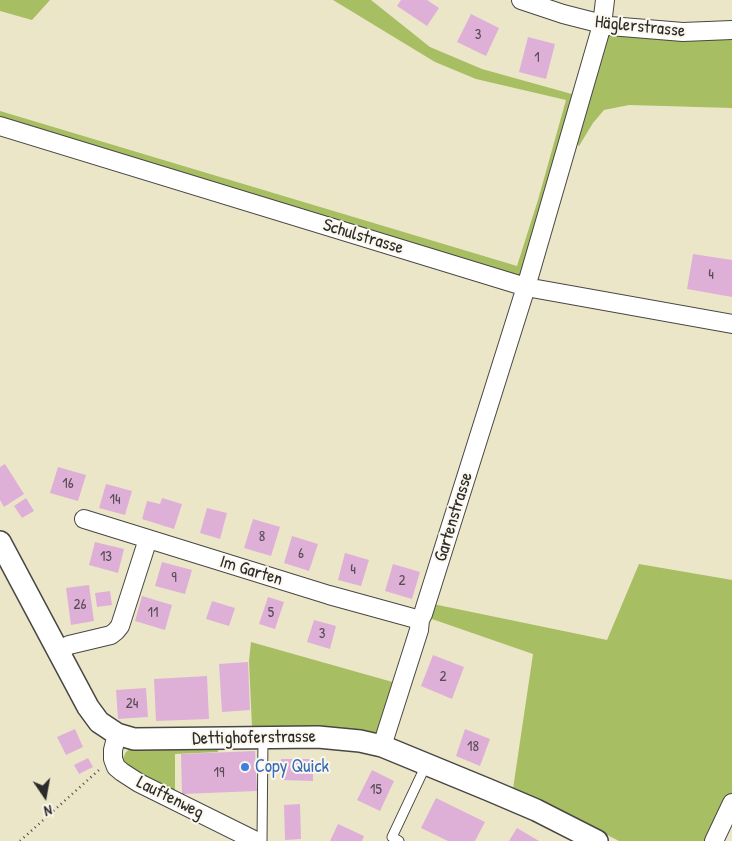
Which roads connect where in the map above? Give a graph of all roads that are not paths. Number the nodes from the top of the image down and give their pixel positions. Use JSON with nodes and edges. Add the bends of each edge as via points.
{"nodes":[{"id":1,"x":522,"y":0,"type":"edge"},
{"id":2,"x":605,"y":0,"type":"edge"},
{"id":3,"x":602,"y":25,"type":"junction"},
{"id":4,"x":732,"y":30,"type":"edge"},
{"id":5,"x":0,"y":126,"type":"edge"},
{"id":6,"x":526,"y":287,"type":"junction"},
{"id":7,"x":732,"y":324,"type":"edge"},
{"id":8,"x":84,"y":519,"type":"dead end"},
{"id":9,"x":148,"y":539,"type":"junction"},
{"id":10,"x":0,"y":542,"type":"edge"},
{"id":11,"x":420,"y":620,"type":"junction"},
{"id":12,"x":59,"y":650,"type":"junction"},
{"id":13,"x":117,"y":734,"type":"junction"},
{"id":14,"x":263,"y":738,"type":"junction"},
{"id":15,"x":382,"y":746,"type":"junction"},
{"id":16,"x":426,"y":764,"type":"junction"},
{"id":17,"x":732,"y":803,"type":"edge"},
{"id":18,"x":256,"y":841,"type":"edge"},
{"id":19,"x":262,"y":841,"type":"edge"},
{"id":20,"x":399,"y":841,"type":"edge"},
{"id":21,"x":597,"y":841,"type":"edge"},
{"id":22,"x":714,"y":841,"type":"edge"}],
"edges":[{"from":1,"to":3,"type":"street","name":"Häglerstrasse"},
{"from":2,"to":3,"type":"street","name":"Gartenstrasse"},
{"from":3,"to":4,"type":"street","name":"Häglerstrasse","via":[[682,32]]},
{"from":3,"to":6,"type":"street","name":"Gartenstrasse"},
{"from":5,"to":6,"type":"street","name":"Schulstrasse"},
{"from":6,"to":7,"type":"street","name":"Schulstrasse"},
{"from":6,"to":11,"type":"street","name":"Gartenstrasse"},
{"from":8,"to":9,"type":"street","name":"Im Garten"},
{"from":9,"to":11,"type":"street","name":"Im Garten"},
{"from":9,"to":12,"type":"street","via":[[116,631]]},
{"from":10,"to":12,"type":"street","name":"Dettighoferstrasse"},
{"from":11,"to":15,"type":"street","name":"Gartenstrasse"},
{"from":12,"to":13,"type":"street","name":"Dettighoferstrasse","via":[[88,707],[99,722]]},
{"from":13,"to":14,"type":"street","name":"Dettighoferstrasse","via":[[134,739]]},
{"from":13,"to":18,"type":"street","name":"Lauftenweg","via":[[113,759],[122,772]]},
{"from":14,"to":15,"type":"street","name":"Dettighoferstrasse","via":[[318,737]]},
{"from":14,"to":19,"type":"lane"},
{"from":15,"to":16,"type":"street","name":"Dettighoferstrasse"},
{"from":16,"to":20,"type":"lane","via":[[392,837]]},
{"from":16,"to":21,"type":"street","name":"Dettighoferstrasse","via":[[536,810]]},
{"from":17,"to":22,"type":"street"}]}
